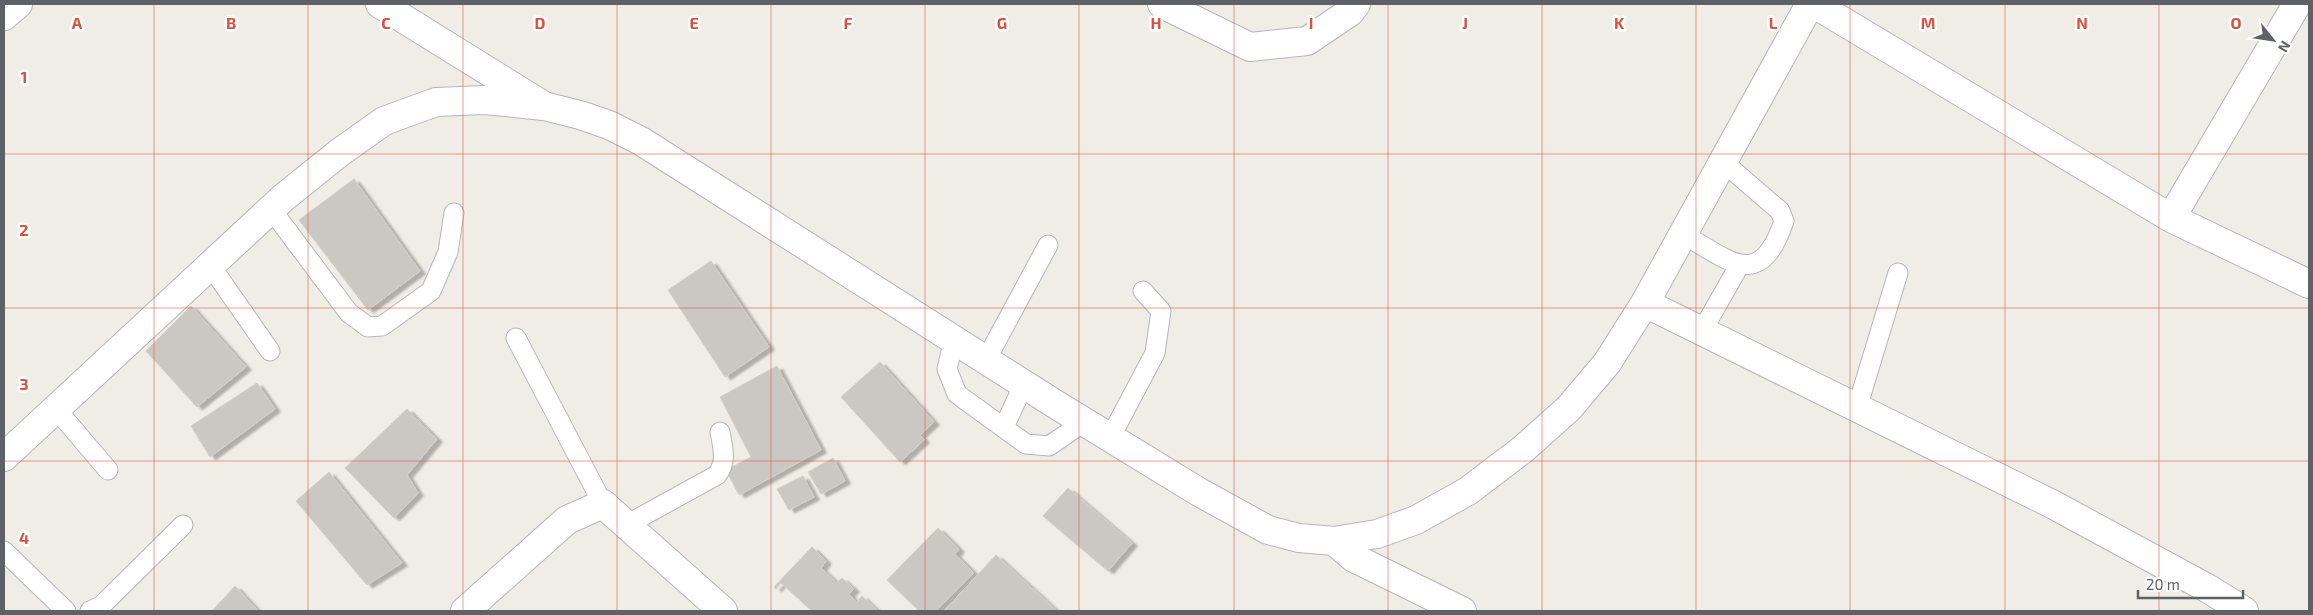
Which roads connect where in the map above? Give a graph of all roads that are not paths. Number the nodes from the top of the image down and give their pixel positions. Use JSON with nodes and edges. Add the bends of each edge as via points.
{"nodes":[{"id":1,"x":18,"y":4,"type":"edge"},
{"id":2,"x":380,"y":4,"type":"edge"},
{"id":3,"x":1162,"y":4,"type":"edge"},
{"id":4,"x":1356,"y":4,"type":"edge"},
{"id":5,"x":1812,"y":4,"type":"edge"},
{"id":6,"x":2298,"y":4,"type":"edge"},
{"id":7,"x":4,"y":16,"type":"edge"},
{"id":8,"x":544,"y":106,"type":"junction"},
{"id":9,"x":1722,"y":161,"type":"junction"},
{"id":10,"x":271,"y":210,"type":"junction"},
{"id":11,"x":454,"y":213,"type":"dead end"},
{"id":12,"x":2171,"y":218,"type":"junction"},
{"id":13,"x":1683,"y":234,"type":"junction"},
{"id":14,"x":1048,"y":245,"type":"dead end"},
{"id":15,"x":210,"y":265,"type":"junction"},
{"id":16,"x":1739,"y":266,"type":"junction"},
{"id":17,"x":1898,"y":273,"type":"dead end"},
{"id":18,"x":2309,"y":284,"type":"edge"},
{"id":19,"x":1143,"y":291,"type":"dead end"},
{"id":20,"x":1645,"y":303,"type":"junction"},
{"id":21,"x":1702,"y":331,"type":"junction"},
{"id":22,"x":516,"y":338,"type":"dead end"},
{"id":23,"x":954,"y":339,"type":"junction"},
{"id":24,"x":270,"y":351,"type":"dead end"},
{"id":25,"x":986,"y":360,"type":"junction"},
{"id":26,"x":1024,"y":384,"type":"junction"},
{"id":27,"x":1858,"y":408,"type":"junction"},
{"id":28,"x":56,"y":409,"type":"junction"},
{"id":29,"x":1084,"y":422,"type":"junction"},
{"id":30,"x":1004,"y":427,"type":"junction"},
{"id":31,"x":720,"y":432,"type":"dead end"},
{"id":32,"x":1110,"y":438,"type":"junction"},
{"id":33,"x":4,"y":457,"type":"edge"},
{"id":34,"x":108,"y":470,"type":"dead end"},
{"id":35,"x":603,"y":504,"type":"junction"},
{"id":36,"x":628,"y":524,"type":"junction"},
{"id":37,"x":183,"y":525,"type":"dead end"},
{"id":38,"x":1334,"y":541,"type":"junction"},
{"id":39,"x":4,"y":552,"type":"edge"},
{"id":40,"x":66,"y":611,"type":"edge"},
{"id":41,"x":90,"y":611,"type":"edge"},
{"id":42,"x":465,"y":611,"type":"edge"},
{"id":43,"x":722,"y":611,"type":"edge"},
{"id":44,"x":1462,"y":611,"type":"edge"},
{"id":45,"x":2244,"y":611,"type":"edge"}],
"edges":[{"from":1,"to":7,"type":"street"},
{"from":2,"to":8,"type":"street"},
{"from":3,"to":4,"type":"street","via":[[1250,47],[1307,41],[1350,12]]},
{"from":5,"to":9,"type":"street"},
{"from":5,"to":12,"type":"street"},
{"from":6,"to":12,"type":"street"},
{"from":8,"to":10,"type":"street","via":[[484,100],[436,102],[384,121],[339,153]]},
{"from":8,"to":23,"type":"street","via":[[602,122],[642,141]]},
{"from":9,"to":13,"type":"street"},
{"from":9,"to":16,"type":"lane","via":[[1780,211],[1784,221],[1776,244],[1761,262]]},
{"from":10,"to":11,"type":"lane","via":[[350,313],[368,326],[382,326],[431,291],[448,252]]},
{"from":10,"to":15,"type":"street"},
{"from":12,"to":18,"type":"street"},
{"from":13,"to":16,"type":"lane"},
{"from":13,"to":20,"type":"street"},
{"from":14,"to":25,"type":"lane"},
{"from":15,"to":24,"type":"lane"},
{"from":15,"to":28,"type":"street"},
{"from":16,"to":21,"type":"lane"},
{"from":17,"to":27,"type":"lane"},
{"from":19,"to":32,"type":"lane","via":[[1161,311],[1155,353]]},
{"from":20,"to":21,"type":"street"},
{"from":20,"to":38,"type":"street","via":[[1607,363],[1569,408],[1522,450],[1468,491],[1416,520],[1377,534]]},
{"from":21,"to":27,"type":"street"},
{"from":22,"to":35,"type":"lane"},
{"from":23,"to":25,"type":"street"},
{"from":23,"to":30,"type":"lane","via":[[947,369],[957,394]]},
{"from":25,"to":26,"type":"street"},
{"from":26,"to":29,"type":"street"},
{"from":26,"to":30,"type":"lane"},
{"from":27,"to":45,"type":"street","via":[[2052,504]]},
{"from":28,"to":33,"type":"street"},
{"from":28,"to":34,"type":"lane"},
{"from":29,"to":30,"type":"lane","via":[[1049,446],[1026,444]]},
{"from":29,"to":32,"type":"street"},
{"from":31,"to":36,"type":"lane","via":[[724,458],[723,468],[717,475]]},
{"from":32,"to":38,"type":"street","via":[[1268,530],[1299,538]]},
{"from":35,"to":36,"type":"street"},
{"from":35,"to":42,"type":"street","via":[[567,520]]},
{"from":36,"to":43,"type":"street"},
{"from":37,"to":41,"type":"lane","via":[[101,606]]},
{"from":38,"to":44,"type":"street","via":[[1354,558]]},
{"from":39,"to":40,"type":"lane"}]}
